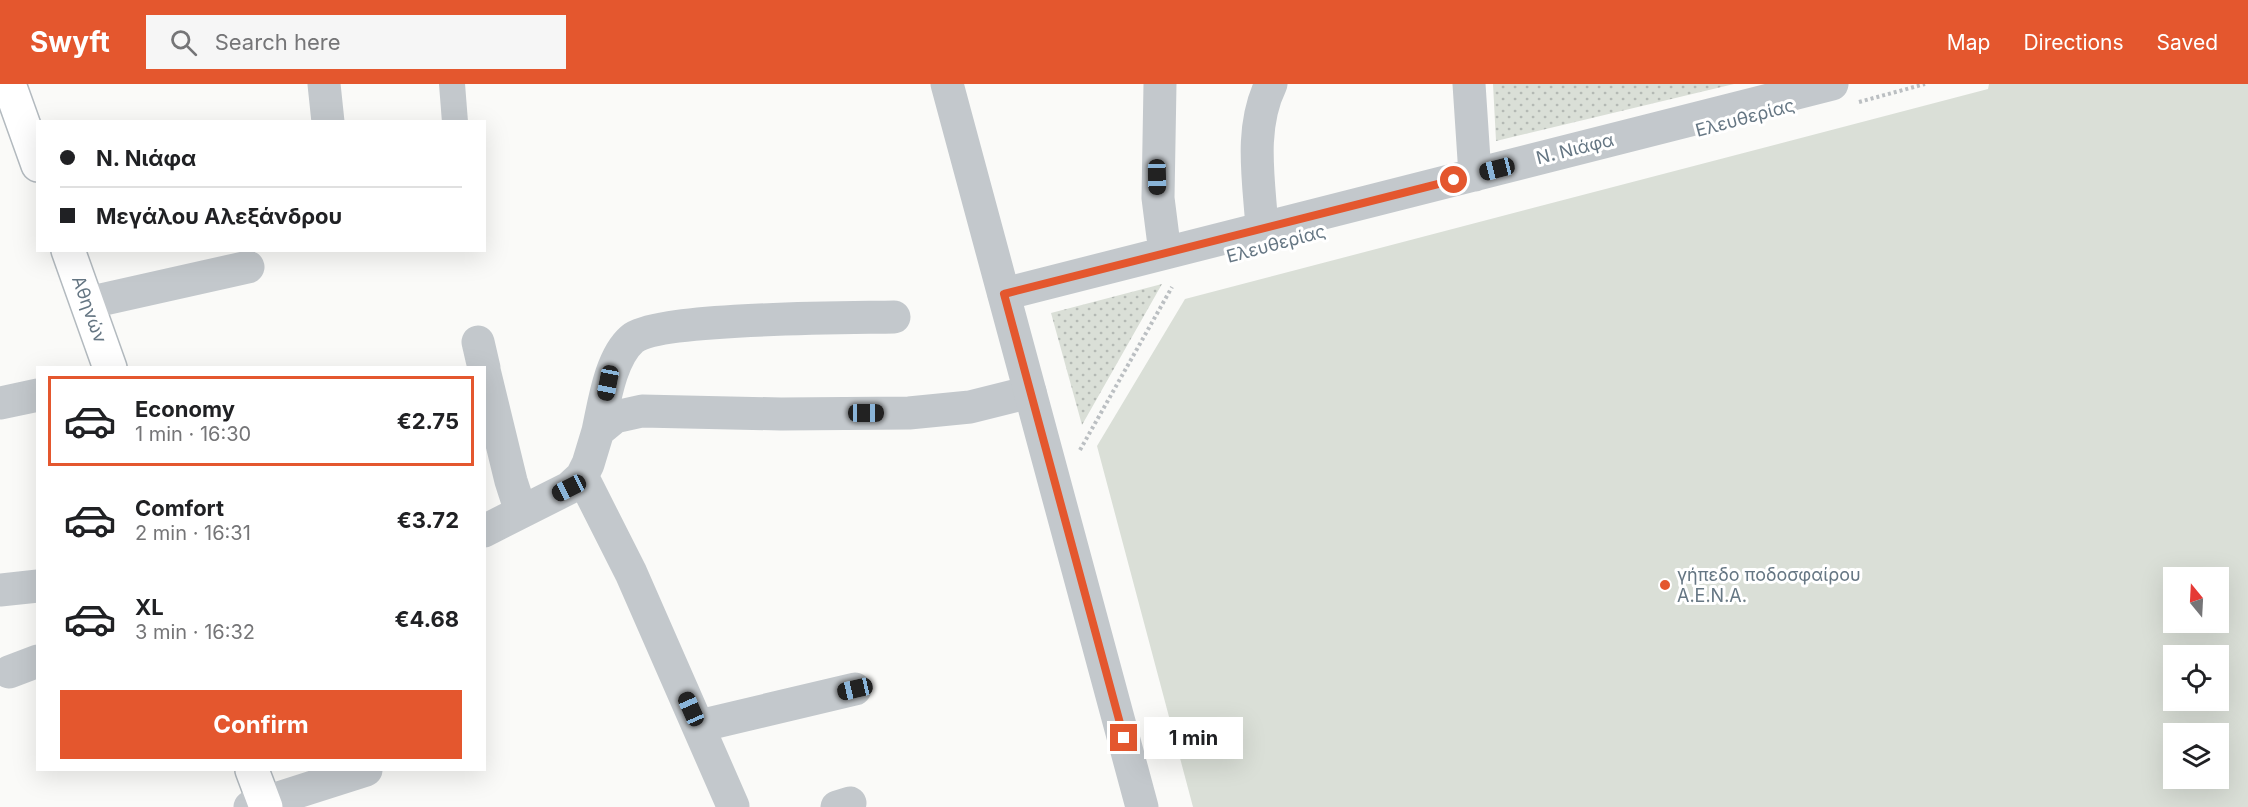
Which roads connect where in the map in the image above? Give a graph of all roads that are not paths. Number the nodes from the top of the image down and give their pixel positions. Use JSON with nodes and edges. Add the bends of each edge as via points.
{"nodes":[{"id":1,"x":9,"y":84,"type":"edge"},
{"id":2,"x":324,"y":84,"type":"edge"},
{"id":3,"x":452,"y":84,"type":"edge"},
{"id":4,"x":947,"y":84,"type":"edge"},
{"id":5,"x":1160,"y":84,"type":"edge"},
{"id":6,"x":1271,"y":84,"type":"edge"},
{"id":7,"x":1469,"y":84,"type":"edge"},
{"id":8,"x":1845,"y":93,"type":"edge"},
{"id":9,"x":328,"y":120,"type":"edge"},
{"id":10,"x":455,"y":120,"type":"edge"},
{"id":11,"x":36,"y":159,"type":"edge"},
{"id":12,"x":1475,"y":175,"type":"junction"},
{"id":13,"x":1262,"y":228,"type":"junction"},
{"id":14,"x":69,"y":252,"type":"edge"},
{"id":15,"x":1165,"y":253,"type":"junction"},
{"id":16,"x":248,"y":267,"type":"dead end"},
{"id":17,"x":1004,"y":294,"type":"junction"},
{"id":18,"x":87,"y":303,"type":"junction"},
{"id":19,"x":894,"y":316,"type":"dead end"},
{"id":20,"x":109,"y":366,"type":"edge"},
{"id":21,"x":486,"y":377,"type":"edge"},
{"id":22,"x":1030,"y":392,"type":"junction"},
{"id":23,"x":36,"y":395,"type":"edge"},
{"id":24,"x":0,"y":403,"type":"edge"},
{"id":25,"x":598,"y":431,"type":"junction"},
{"id":26,"x":582,"y":476,"type":"junction"},
{"id":27,"x":521,"y":512,"type":"junction"},
{"id":28,"x":486,"y":530,"type":"edge"},
{"id":29,"x":36,"y":586,"type":"edge"},
{"id":30,"x":0,"y":590,"type":"edge"},
{"id":31,"x":855,"y":689,"type":"dead end"},
{"id":32,"x":699,"y":726,"type":"junction"},
{"id":33,"x":252,"y":771,"type":"edge"},
{"id":34,"x":363,"y":771,"type":"edge"},
{"id":35,"x":260,"y":805,"type":"edge"},
{"id":36,"x":733,"y":806,"type":"edge"},
{"id":37,"x":1142,"y":807,"type":"edge"}],
"edges":[{"from":1,"to":11,"type":"main road"},
{"from":2,"to":9,"type":"street"},
{"from":3,"to":10,"type":"street"},
{"from":4,"to":17,"type":"street"},
{"from":5,"to":15,"type":"street","via":[[1158,198]]},
{"from":6,"to":13,"type":"street","via":[[1256,138]]},
{"from":7,"to":12,"type":"street"},
{"from":8,"to":12,"type":"street","name":"Ν. Νιάφα"},
{"from":12,"to":13,"type":"street","name":"Ν. Νιάφα"},
{"from":13,"to":15,"type":"street","name":"Ν. Νιάφα"},
{"from":14,"to":18,"type":"main road","name":"Αθηνών"},
{"from":15,"to":17,"type":"street","name":"Ν. Νιάφα"},
{"from":16,"to":18,"type":"street"},
{"from":17,"to":22,"type":"street"},
{"from":18,"to":20,"type":"main road","name":"Αθηνών"},
{"from":19,"to":25,"type":"street","via":[[706,324],[657,329],[633,338],[617,360],[608,383]]},
{"from":21,"to":27,"type":"street"},
{"from":22,"to":25,"type":"street","via":[[970,407],[909,413],[642,411],[615,417]]},
{"from":22,"to":37,"type":"street"},
{"from":23,"to":24,"type":"street"},
{"from":25,"to":26,"type":"street"},
{"from":26,"to":27,"type":"street","via":[[569,488]]},
{"from":26,"to":32,"type":"street","via":[[631,573]]},
{"from":27,"to":28,"type":"street"},
{"from":29,"to":30,"type":"street"},
{"from":31,"to":32,"type":"street"},
{"from":32,"to":36,"type":"street"},
{"from":33,"to":35,"type":"main road"},
{"from":34,"to":35,"type":"street"}]}
